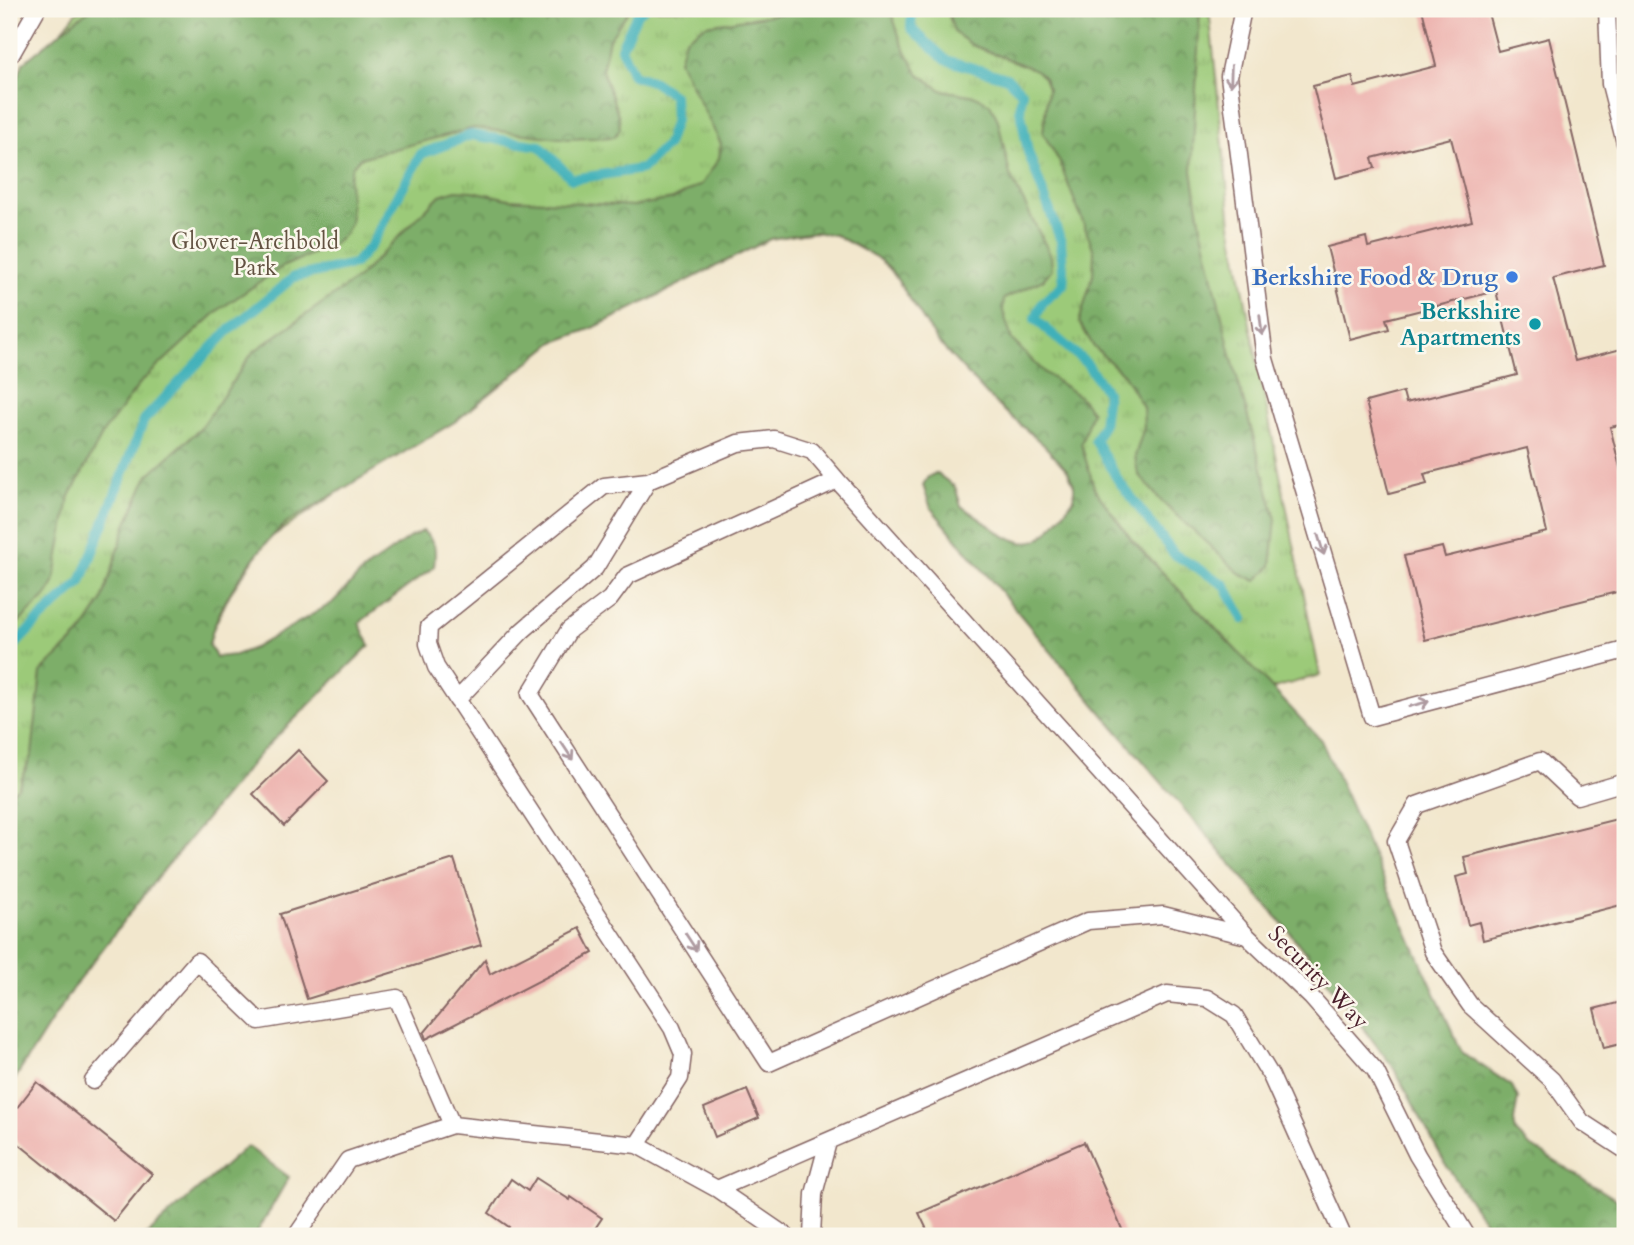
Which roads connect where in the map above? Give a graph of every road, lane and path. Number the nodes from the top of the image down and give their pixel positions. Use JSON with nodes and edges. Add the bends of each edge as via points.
{"nodes":[{"id":1,"x":37,"y":9,"type":"edge"},
{"id":2,"x":1243,"y":9,"type":"edge"},
{"id":3,"x":1606,"y":9,"type":"edge"},
{"id":4,"x":12,"y":53,"type":"dead end"},
{"id":5,"x":1625,"y":143,"type":"edge"},
{"id":6,"x":837,"y":480,"type":"junction"},
{"id":7,"x":648,"y":481,"type":"junction"},
{"id":8,"x":1625,"y":650,"type":"edge"},
{"id":9,"x":457,"y":700,"type":"junction"},
{"id":10,"x":1625,"y":782,"type":"edge"},
{"id":11,"x":1247,"y":936,"type":"junction"},
{"id":12,"x":93,"y":1081,"type":"dead end"},
{"id":13,"x":452,"y":1125,"type":"junction"},
{"id":14,"x":828,"y":1142,"type":"junction"},
{"id":15,"x":637,"y":1145,"type":"junction"},
{"id":16,"x":1625,"y":1150,"type":"edge"},
{"id":17,"x":717,"y":1189,"type":"junction"},
{"id":18,"x":296,"y":1236,"type":"edge"},
{"id":19,"x":786,"y":1236,"type":"edge"},
{"id":20,"x":811,"y":1236,"type":"edge"},
{"id":21,"x":1343,"y":1236,"type":"edge"},
{"id":22,"x":1467,"y":1236,"type":"edge"}],
"edges":[{"from":1,"to":4,"type":"lane"},
{"from":2,"to":8,"type":"lane","one_way":true,"via":[[1229,76],[1265,359],[1372,716]]},
{"from":3,"to":5,"type":"lane","via":[[1610,84]]},
{"from":6,"to":7,"type":"lane","via":[[812,451],[774,439],[738,443]]},
{"from":6,"to":11,"type":"lane"},
{"from":6,"to":11,"type":"lane","name":"Security Way","one_way":true,"via":[[627,576],[610,599],[569,630],[530,694],[769,1062],[1088,921],[1163,915]]},
{"from":7,"to":9,"type":"lane","via":[[595,568],[522,631]]},
{"from":7,"to":9,"type":"lane","via":[[604,486],[429,627],[428,644],[436,667]]},
{"from":9,"to":15,"type":"lane","via":[[672,1028],[683,1054],[680,1078]]},
{"from":10,"to":16,"type":"lane","via":[[1577,796],[1540,761],[1417,805],[1396,841],[1433,953],[1471,1005],[1552,1080],[1582,1122]]},
{"from":11,"to":22,"type":"lane","name":"Security Way","via":[[1311,997],[1375,1070],[1417,1156]]},
{"from":12,"to":13,"type":"lane","via":[[197,961],[259,1021],[397,998]]},
{"from":13,"to":15,"type":"lane"},
{"from":13,"to":18,"type":"lane","via":[[348,1160]]},
{"from":14,"to":17,"type":"lane"},
{"from":14,"to":20,"type":"lane","via":[[814,1194]]},
{"from":14,"to":21,"type":"lane","via":[[1167,994],[1207,998],[1234,1015],[1271,1076]]},
{"from":15,"to":17,"type":"lane"},
{"from":17,"to":19,"type":"lane"}]}
